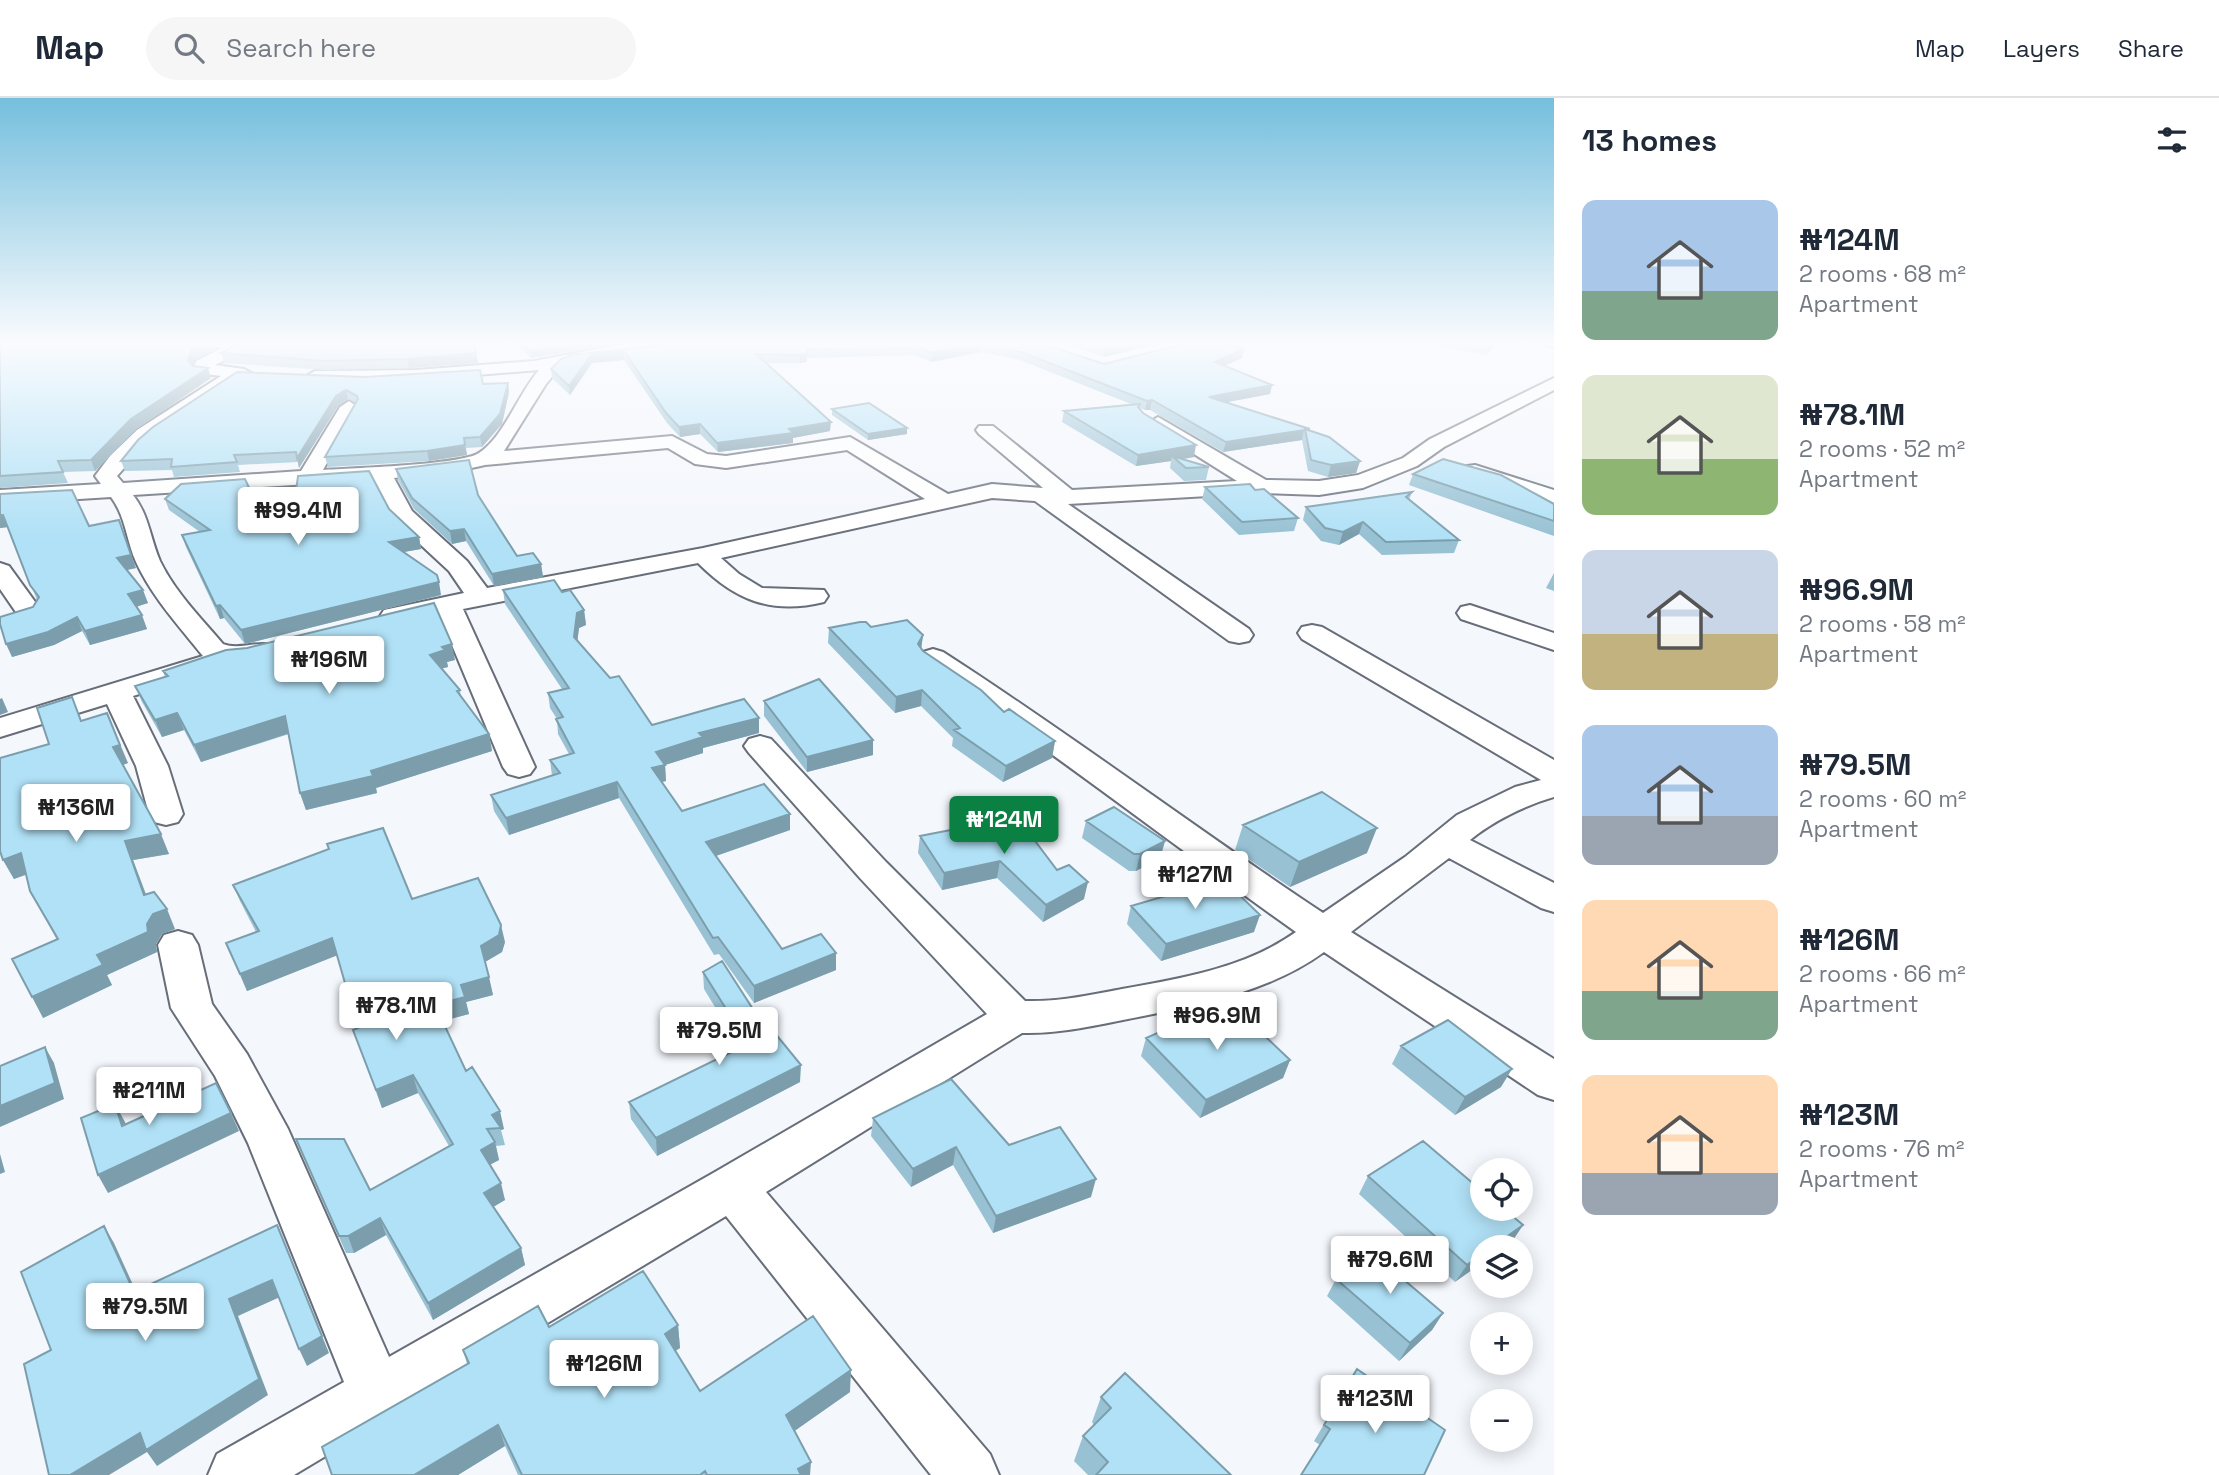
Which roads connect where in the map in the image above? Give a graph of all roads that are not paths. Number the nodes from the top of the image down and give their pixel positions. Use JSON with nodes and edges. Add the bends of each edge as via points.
{"nodes":[{"id":1,"x":183,"y":406,"type":"edge"},
{"id":2,"x":523,"y":406,"type":"edge"},
{"id":3,"x":1509,"y":406,"type":"edge"},
{"id":4,"x":349,"y":407,"type":"edge"},
{"id":5,"x":1149,"y":418,"type":"edge"},
{"id":6,"x":986,"y":430,"type":"dead end"},
{"id":7,"x":1419,"y":456,"type":"junction"},
{"id":8,"x":485,"y":459,"type":"junction"},
{"id":9,"x":380,"y":472,"type":"junction"},
{"id":10,"x":310,"y":476,"type":"junction"},
{"id":11,"x":1261,"y":486,"type":"junction"},
{"id":12,"x":118,"y":489,"type":"junction"},
{"id":13,"x":1041,"y":495,"type":"junction"},
{"id":14,"x":0,"y":497,"type":"edge"},
{"id":15,"x":1067,"y":497,"type":"junction"},
{"id":16,"x":1554,"y":497,"type":"edge"},
{"id":17,"x":945,"y":501,"type":"junction"},
{"id":18,"x":703,"y":555,"type":"junction"},
{"id":19,"x":0,"y":571,"type":"edge"},
{"id":20,"x":816,"y":596,"type":"dead end"},
{"id":21,"x":481,"y":598,"type":"junction"},
{"id":22,"x":448,"y":604,"type":"junction"},
{"id":23,"x":29,"y":612,"type":"edge"},
{"id":24,"x":1470,"y":614,"type":"dead end"},
{"id":25,"x":365,"y":623,"type":"edge"},
{"id":26,"x":1312,"y":633,"type":"dead end"},
{"id":27,"x":1239,"y":635,"type":"dead end"},
{"id":28,"x":1554,"y":642,"type":"edge"},
{"id":29,"x":287,"y":643,"type":"edge"},
{"id":30,"x":228,"y":656,"type":"junction"},
{"id":31,"x":933,"y":658,"type":"edge"},
{"id":32,"x":116,"y":693,"type":"junction"},
{"id":33,"x":0,"y":727,"type":"edge"},
{"id":34,"x":760,"y":746,"type":"dead end"},
{"id":35,"x":519,"y":767,"type":"dead end"},
{"id":36,"x":1554,"y":774,"type":"edge"},
{"id":37,"x":1554,"y":787,"type":"edge"},
{"id":38,"x":166,"y":814,"type":"dead end"},
{"id":39,"x":1446,"y":842,"type":"junction"},
{"id":40,"x":1554,"y":900,"type":"edge"},
{"id":41,"x":1323,"y":932,"type":"junction"},
{"id":42,"x":178,"y":944,"type":"dead end"},
{"id":43,"x":1015,"y":1017,"type":"junction"},
{"id":44,"x":1554,"y":1082,"type":"edge"},
{"id":45,"x":733,"y":1187,"type":"junction"},
{"id":46,"x":376,"y":1394,"type":"junction"},
{"id":47,"x":270,"y":1467,"type":"edge"},
{"id":48,"x":969,"y":1475,"type":"edge"}],
"edges":[{"from":1,"to":12,"type":"street","via":[[114,462],[106,476]]},
{"from":2,"to":8,"type":"street","via":[[499,446]]},
{"from":3,"to":7,"type":"street"},
{"from":4,"to":10,"type":"street"},
{"from":5,"to":11,"type":"street"},
{"from":6,"to":15,"type":"street"},
{"from":7,"to":11,"type":"street","via":[[1363,481],[1319,488]]},
{"from":7,"to":16,"type":"street"},
{"from":8,"to":9,"type":"street"},
{"from":8,"to":17,"type":"street","via":[[672,442],[702,460],[726,462],[850,443]]},
{"from":9,"to":10,"type":"street"},
{"from":9,"to":21,"type":"street","via":[[402,515],[457,566]]},
{"from":10,"to":12,"type":"street"},
{"from":11,"to":15,"type":"street"},
{"from":12,"to":14,"type":"street"},
{"from":12,"to":30,"type":"street","via":[[133,510],[147,559],[162,588],[213,650]]},
{"from":13,"to":15,"type":"street"},
{"from":13,"to":17,"type":"street","via":[[992,491]]},
{"from":13,"to":27,"type":"street"},
{"from":17,"to":18,"type":"street"},
{"from":18,"to":20,"type":"street","via":[[745,591],[766,598]]},
{"from":18,"to":21,"type":"street"},
{"from":19,"to":23,"type":"street"},
{"from":21,"to":22,"type":"street"},
{"from":22,"to":25,"type":"street"},
{"from":22,"to":35,"type":"street"},
{"from":24,"to":28,"type":"street"},
{"from":26,"to":36,"type":"street"},
{"from":29,"to":30,"type":"street"},
{"from":30,"to":32,"type":"street"},
{"from":31,"to":41,"type":"street","via":[[1032,723]]},
{"from":32,"to":33,"type":"street"},
{"from":32,"to":38,"type":"street","via":[[152,766]]},
{"from":34,"to":43,"type":"street"},
{"from":37,"to":39,"type":"street","via":[[1527,794],[1469,823]]},
{"from":39,"to":40,"type":"street"},
{"from":39,"to":41,"type":"street"},
{"from":41,"to":43,"type":"street","via":[[1286,959],[1201,990],[1054,1018]]},
{"from":41,"to":44,"type":"street"},
{"from":42,"to":46,"type":"street","via":[[192,1007],[232,1066],[271,1143]]},
{"from":43,"to":45,"type":"street"},
{"from":45,"to":46,"type":"street"},
{"from":45,"to":48,"type":"street"},
{"from":46,"to":47,"type":"street"}]}
